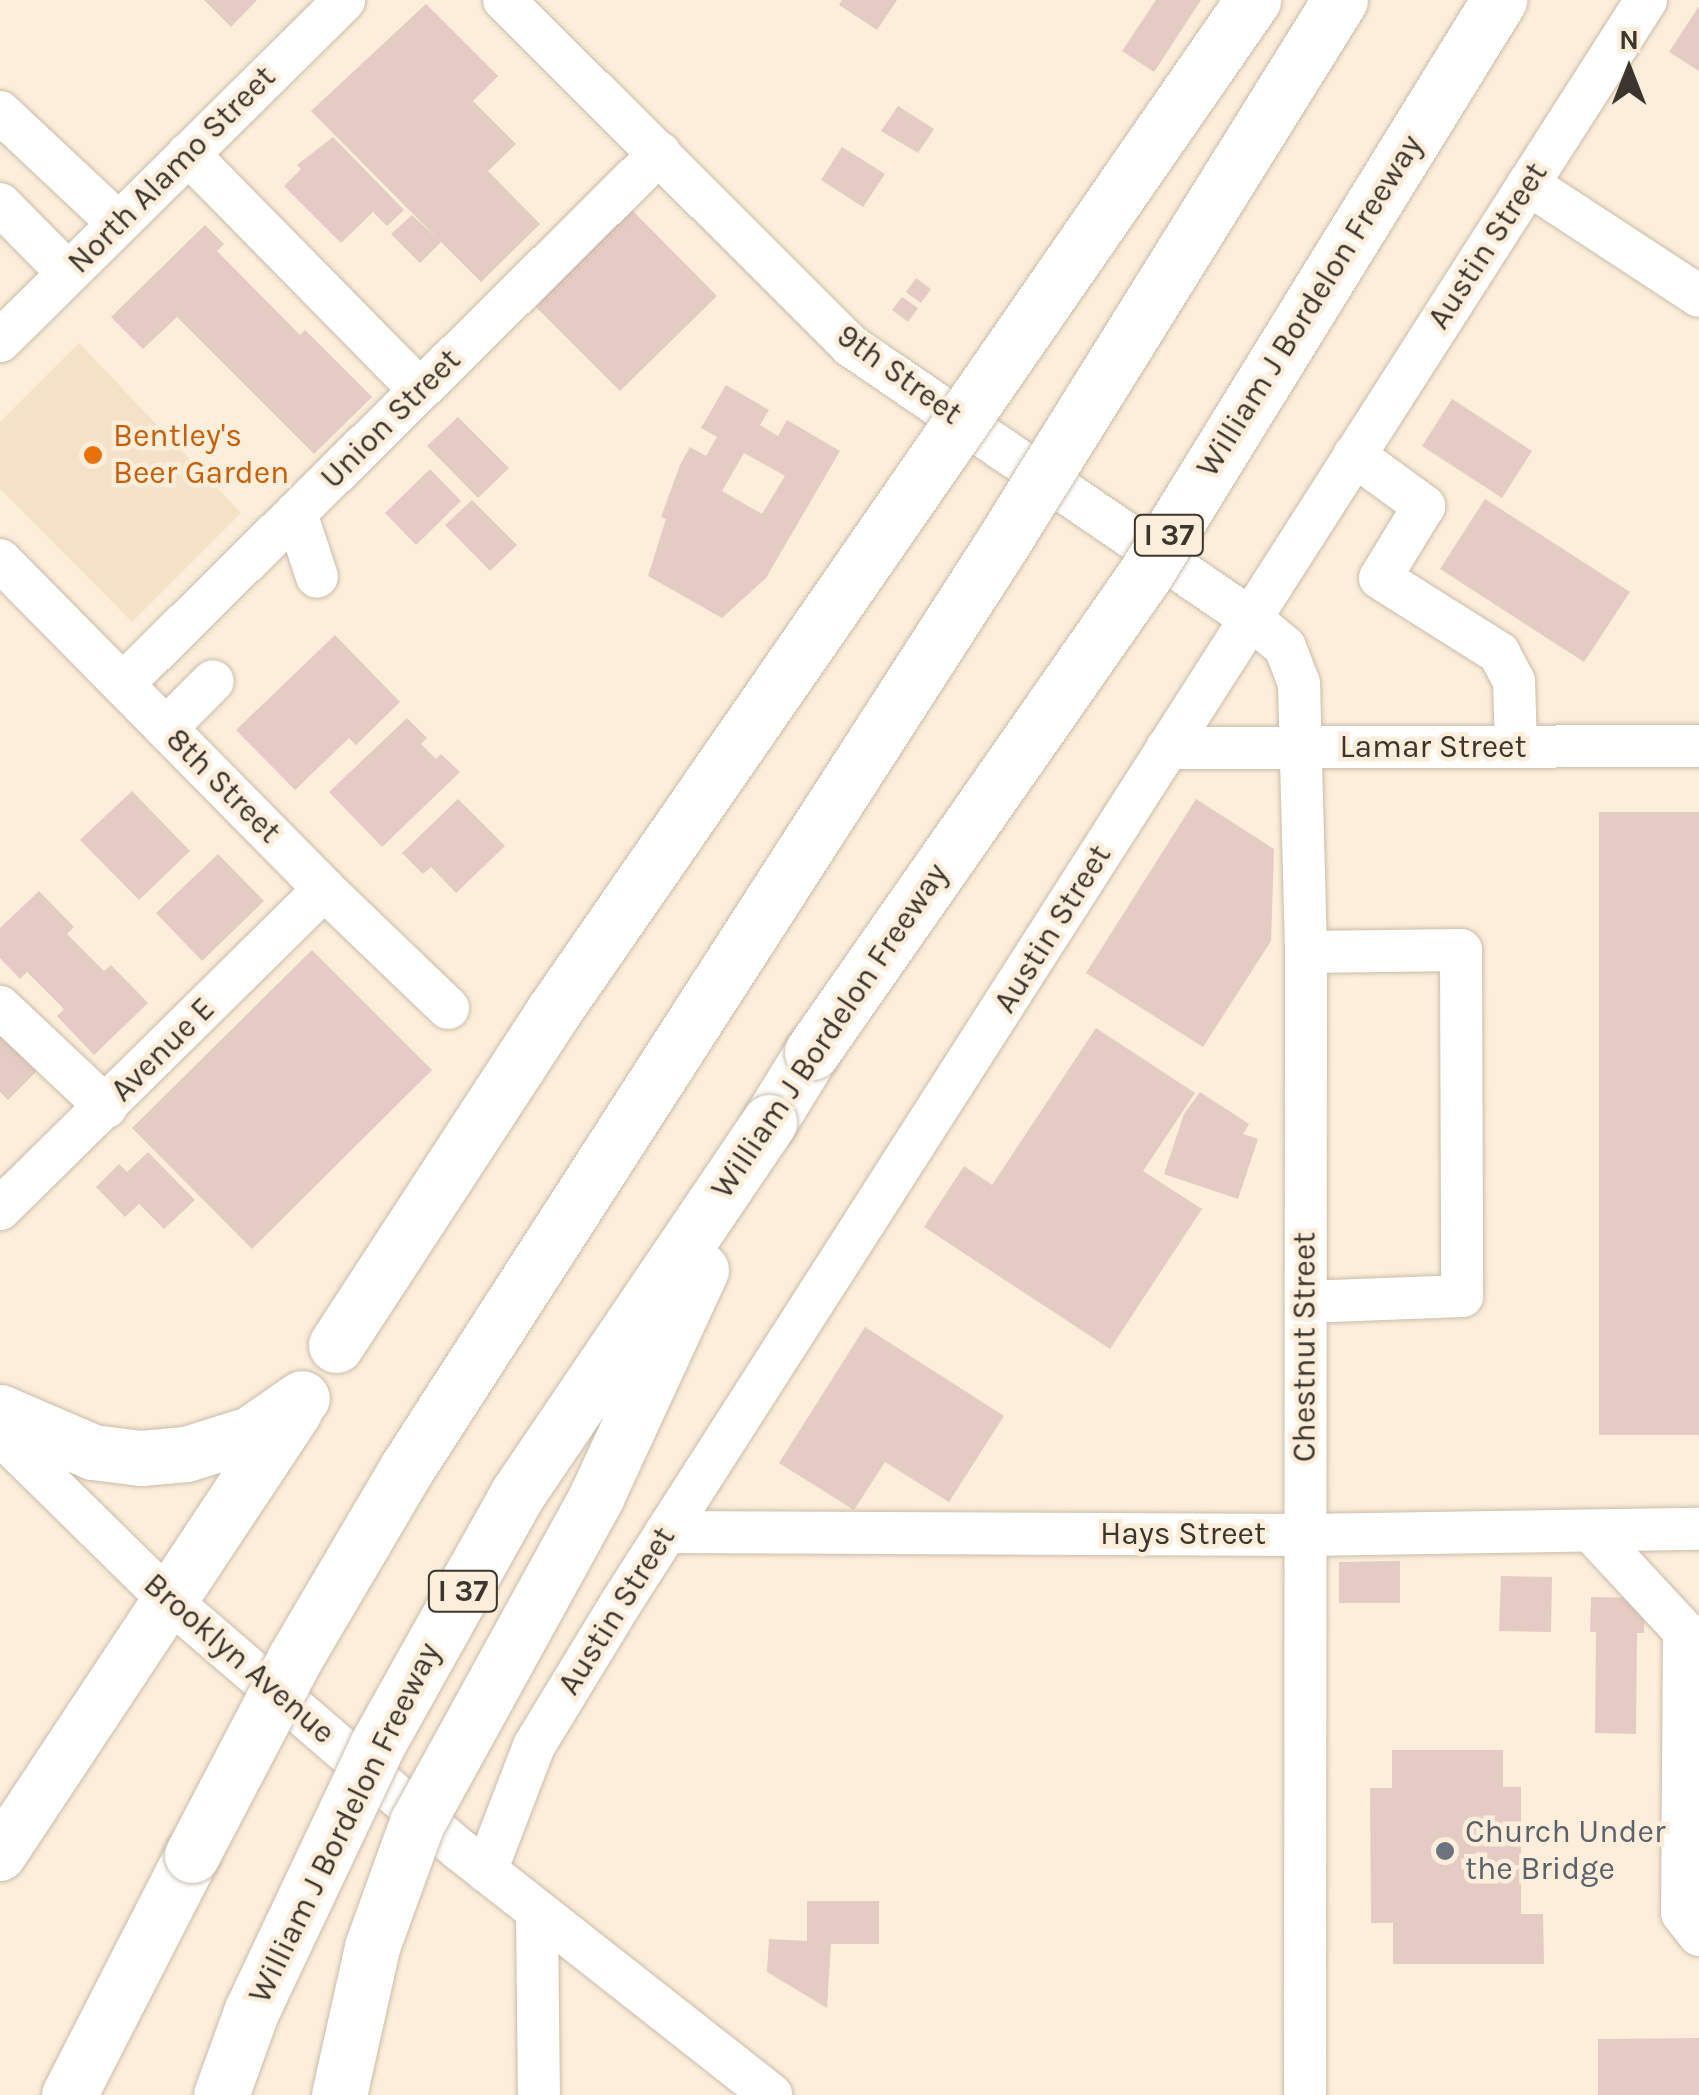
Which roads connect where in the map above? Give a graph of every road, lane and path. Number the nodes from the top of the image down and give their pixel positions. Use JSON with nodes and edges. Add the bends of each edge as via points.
{"nodes":[{"id":1,"x":344,"y":0,"type":"edge"},
{"id":2,"x":504,"y":0,"type":"edge"},
{"id":3,"x":1254,"y":0,"type":"edge"},
{"id":4,"x":1340,"y":0,"type":"edge"},
{"id":5,"x":1499,"y":0,"type":"edge"},
{"id":6,"x":1646,"y":0,"type":"edge"},
{"id":7,"x":0,"y":112,"type":"edge"},
{"id":8,"x":188,"y":154,"type":"junction"},
{"id":9,"x":660,"y":154,"type":"junction"},
{"id":10,"x":1528,"y":184,"type":"junction"},
{"id":11,"x":0,"y":204,"type":"edge"},
{"id":12,"x":118,"y":223,"type":"junction"},
{"id":13,"x":68,"y":273,"type":"junction"},
{"id":14,"x":1699,"y":296,"type":"edge"},
{"id":15,"x":0,"y":341,"type":"edge"},
{"id":16,"x":420,"y":390,"type":"junction"},
{"id":17,"x":1354,"y":455,"type":"junction"},
{"id":18,"x":296,"y":512,"type":"junction"},
{"id":19,"x":0,"y":560,"type":"edge"},
{"id":20,"x":317,"y":577,"type":"dead end"},
{"id":21,"x":1250,"y":618,"type":"junction"},
{"id":22,"x":213,"y":682,"type":"dead end"},
{"id":23,"x":122,"y":684,"type":"junction"},
{"id":24,"x":166,"y":728,"type":"junction"},
{"id":25,"x":1516,"y":746,"type":"junction"},
{"id":26,"x":1699,"y":746,"type":"edge"},
{"id":27,"x":1304,"y":747,"type":"junction"},
{"id":28,"x":1167,"y":748,"type":"junction"},
{"id":29,"x":324,"y":889,"type":"junction"},
{"id":30,"x":1306,"y":952,"type":"junction"},
{"id":31,"x":0,"y":1008,"type":"edge"},
{"id":32,"x":448,"y":1008,"type":"dead end"},
{"id":33,"x":106,"y":1108,"type":"junction"},
{"id":34,"x":769,"y":1122,"type":"junction"},
{"id":35,"x":0,"y":1209,"type":"edge"},
{"id":36,"x":1306,"y":1302,"type":"junction"},
{"id":37,"x":302,"y":1398,"type":"junction"},
{"id":38,"x":0,"y":1412,"type":"edge"},
{"id":39,"x":0,"y":1434,"type":"edge"},
{"id":40,"x":1699,"y":1529,"type":"edge"},
{"id":41,"x":1592,"y":1531,"type":"junction"},
{"id":42,"x":666,"y":1532,"type":"junction"},
{"id":43,"x":1305,"y":1534,"type":"junction"},
{"id":44,"x":168,"y":1600,"type":"junction"},
{"id":45,"x":0,"y":1855,"type":"edge"},
{"id":46,"x":192,"y":1856,"type":"junction"},
{"id":47,"x":486,"y":1871,"type":"junction"},
{"id":48,"x":537,"y":1912,"type":"junction"},
{"id":49,"x":1699,"y":1934,"type":"edge"},
{"id":50,"x":68,"y":2095,"type":"edge"},
{"id":51,"x":104,"y":2095,"type":"edge"},
{"id":52,"x":221,"y":2095,"type":"edge"},
{"id":53,"x":338,"y":2095,"type":"edge"},
{"id":54,"x":539,"y":2095,"type":"edge"},
{"id":55,"x":770,"y":2095,"type":"edge"},
{"id":56,"x":1305,"y":2095,"type":"edge"}],
"edges":[{"from":1,"to":8,"type":"street","name":"North Alamo Street"},
{"from":2,"to":9,"type":"street","name":"9th Street"},
{"from":3,"to":37,"type":"highway","bridge":true,"via":[[554,1012]]},
{"from":4,"to":46,"type":"highway","bridge":true,"via":[[1003,542],[407,1468],[295,1658]]},
{"from":5,"to":34,"type":"highway","name":"William J Bordelon Freeway","number":"I 37","bridge":true,"via":[[1144,576]]},
{"from":6,"to":10,"type":"street","name":"Austin Street"},
{"from":7,"to":12,"type":"street"},
{"from":8,"to":12,"type":"street","name":"North Alamo Street"},
{"from":8,"to":16,"type":"street"},
{"from":9,"to":16,"type":"street","name":"Union Street"},
{"from":9,"to":21,"type":"street","name":"9th Street","via":[[851,346]]},
{"from":10,"to":14,"type":"street"},
{"from":10,"to":17,"type":"street","name":"Austin Street"},
{"from":11,"to":13,"type":"street"},
{"from":12,"to":13,"type":"street","name":"North Alamo Street"},
{"from":13,"to":15,"type":"street","name":"North Alamo Street"},
{"from":16,"to":18,"type":"street","name":"Union Street"},
{"from":17,"to":21,"type":"street","name":"Austin Street"},
{"from":17,"to":25,"type":"street","via":[[1424,506],[1380,578],[1500,653],[1514,682]]},
{"from":18,"to":20,"type":"street"},
{"from":18,"to":23,"type":"street","name":"Union Street"},
{"from":19,"to":23,"type":"street","name":"8th Street"},
{"from":21,"to":27,"type":"street","name":"Chestnut Street","via":[[1284,648],[1292,665]]},
{"from":21,"to":28,"type":"street","name":"Austin Street"},
{"from":22,"to":24,"type":"street"},
{"from":23,"to":24,"type":"street","name":"8th Street"},
{"from":24,"to":29,"type":"street","name":"8th Street"},
{"from":25,"to":26,"type":"street","name":"Lamar Street"},
{"from":25,"to":27,"type":"street","name":"Lamar Street"},
{"from":27,"to":28,"type":"street","name":"Lamar Street"},
{"from":27,"to":30,"type":"street","name":"Chestnut Street"},
{"from":28,"to":42,"type":"street","name":"Austin Street"},
{"from":29,"to":32,"type":"street","name":"8th Street"},
{"from":29,"to":33,"type":"street","name":"Avenue E"},
{"from":30,"to":36,"type":"street","name":"Chestnut Street"},
{"from":30,"to":36,"type":"street","via":[[1461,950],[1462,1296]]},
{"from":31,"to":33,"type":"street"},
{"from":33,"to":35,"type":"street","name":"Avenue E"},
{"from":34,"to":52,"type":"highway","name":"William J Bordelon Freeway","number":"I 37","bridge":true,"via":[[509,1509],[377,1745],[252,2012]]},
{"from":34,"to":53,"type":"highway","bridge":true,"via":[[597,1495],[417,1823],[372,1947]]},
{"from":36,"to":43,"type":"street","name":"Chestnut Street"},
{"from":37,"to":38,"type":"highway","via":[[250,1434],[186,1454],[141,1458],[94,1452]]},
{"from":37,"to":44,"type":"highway"},
{"from":39,"to":44,"type":"street","name":"Brooklyn Avenue"},
{"from":40,"to":41,"type":"street","name":"Hays Street"},
{"from":41,"to":43,"type":"street","name":"Hays Street"},
{"from":41,"to":49,"type":"street","via":[[1684,1631],[1682,1913]]},
{"from":42,"to":43,"type":"street","name":"Hays Street"},
{"from":42,"to":47,"type":"street","name":"Austin Street","via":[[534,1746]]},
{"from":43,"to":56,"type":"street","name":"Chestnut Street"},
{"from":44,"to":45,"type":"main road"},
{"from":44,"to":47,"type":"street","name":"Brooklyn Avenue"},
{"from":46,"to":50,"type":"highway"},
{"from":46,"to":51,"type":"highway"},
{"from":47,"to":48,"type":"street","name":"Brooklyn Avenue"},
{"from":48,"to":54,"type":"street"},
{"from":48,"to":55,"type":"street","name":"Brooklyn Avenue"}]}
